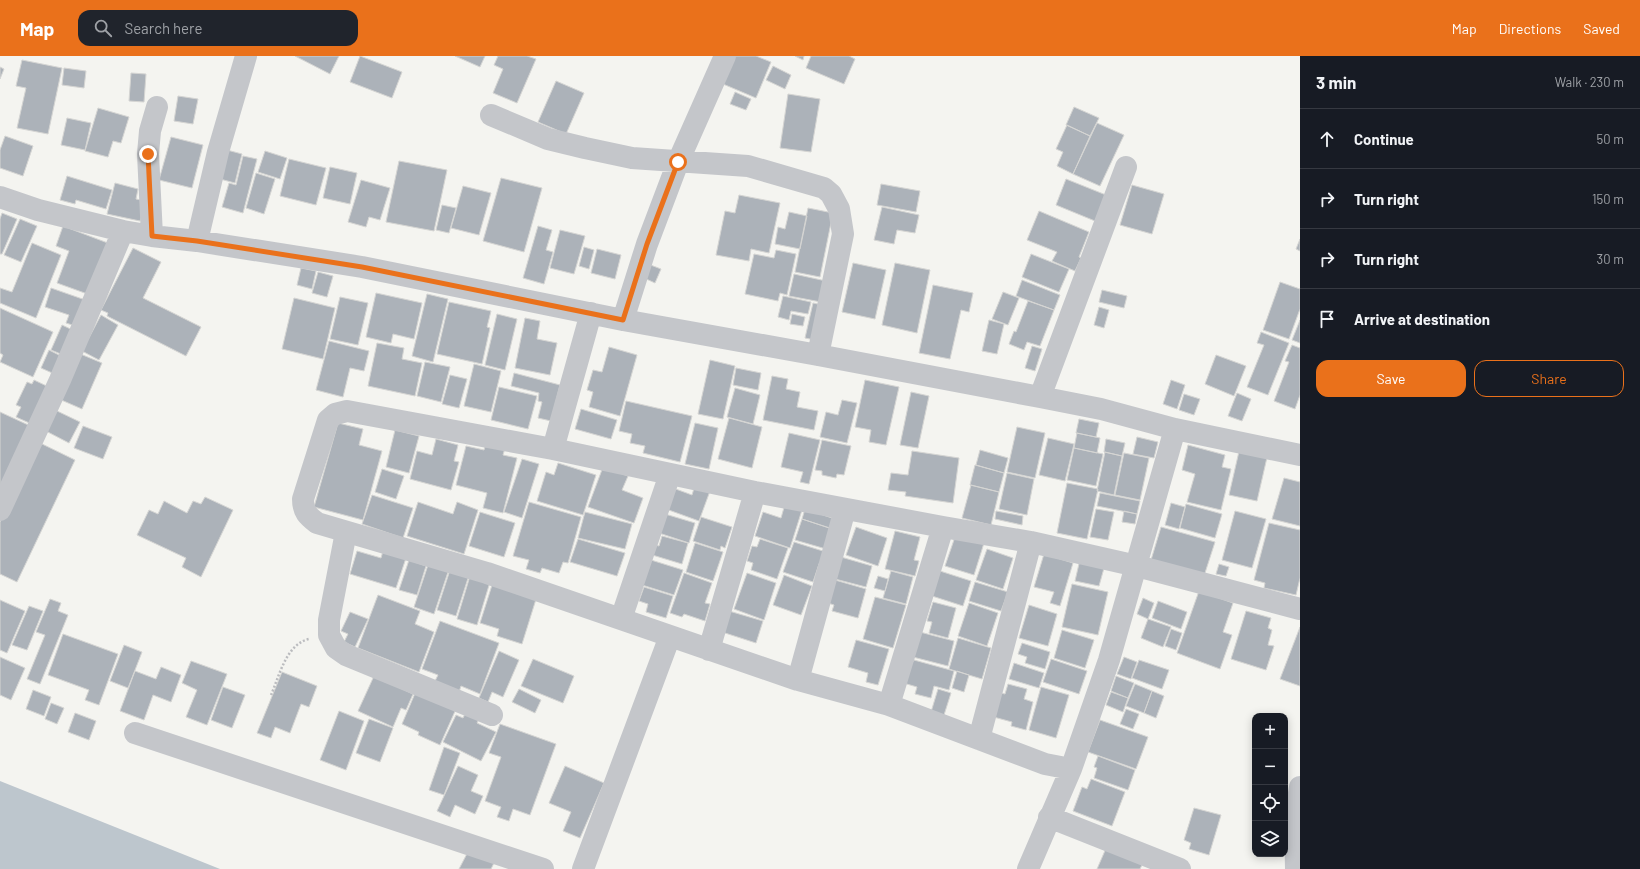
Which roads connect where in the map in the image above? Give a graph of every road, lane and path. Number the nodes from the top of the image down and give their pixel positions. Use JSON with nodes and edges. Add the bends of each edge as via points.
{"nodes":[{"id":1,"x":246,"y":56,"type":"edge"},
{"id":2,"x":725,"y":56,"type":"edge"},
{"id":3,"x":157,"y":107,"type":"dead end"},
{"id":4,"x":491,"y":115,"type":"dead end"},
{"id":5,"x":678,"y":162,"type":"junction"},
{"id":6,"x":1126,"y":167,"type":"dead end"},
{"id":7,"x":0,"y":197,"type":"edge"},
{"id":8,"x":123,"y":231,"type":"junction"},
{"id":9,"x":152,"y":236,"type":"junction"},
{"id":10,"x":197,"y":241,"type":"junction"},
{"id":11,"x":591,"y":313,"type":"junction"},
{"id":12,"x":623,"y":320,"type":"junction"},
{"id":13,"x":818,"y":355,"type":"junction"},
{"id":14,"x":1040,"y":397,"type":"junction"},
{"id":15,"x":1175,"y":429,"type":"junction"},
{"id":16,"x":553,"y":449,"type":"junction"},
{"id":17,"x":1300,"y":455,"type":"edge"},
{"id":18,"x":670,"y":474,"type":"junction"},
{"id":19,"x":755,"y":492,"type":"junction"},
{"id":20,"x":845,"y":509,"type":"junction"},
{"id":21,"x":0,"y":510,"type":"edge"},
{"id":22,"x":943,"y":528,"type":"junction"},
{"id":23,"x":346,"y":532,"type":"junction"},
{"id":24,"x":1031,"y":542,"type":"junction"},
{"id":25,"x":1137,"y":566,"type":"junction"},
{"id":26,"x":1300,"y":609,"type":"edge"},
{"id":27,"x":621,"y":619,"type":"junction"},
{"id":28,"x":329,"y":635,"type":"junction"},
{"id":29,"x":670,"y":636,"type":"junction"},
{"id":30,"x":709,"y":650,"type":"junction"},
{"id":31,"x":798,"y":680,"type":"junction"},
{"id":32,"x":271,"y":695,"type":"dead end"},
{"id":33,"x":889,"y":705,"type":"junction"},
{"id":34,"x":492,"y":715,"type":"dead end"},
{"id":35,"x":135,"y":733,"type":"dead end"},
{"id":36,"x":979,"y":739,"type":"junction"},
{"id":37,"x":1071,"y":769,"type":"junction"},
{"id":38,"x":1300,"y":787,"type":"edge"},
{"id":39,"x":1049,"y":817,"type":"junction"},
{"id":40,"x":543,"y":869,"type":"edge"},
{"id":41,"x":583,"y":869,"type":"edge"},
{"id":42,"x":1028,"y":869,"type":"edge"},
{"id":43,"x":1180,"y":869,"type":"edge"},
{"id":44,"x":1296,"y":869,"type":"edge"}],
"edges":[{"from":1,"to":10,"type":"street","via":[[218,152]]},
{"from":2,"to":5,"type":"street"},
{"from":3,"to":9,"type":"street","via":[[150,131],[148,154]]},
{"from":4,"to":5,"type":"street","via":[[548,139],[632,158]]},
{"from":5,"to":12,"type":"street","via":[[647,244]]},
{"from":5,"to":13,"type":"street","via":[[748,166],[824,188],[831,194],[839,209],[843,234]]},
{"from":6,"to":14,"type":"street"},
{"from":7,"to":8,"type":"street","via":[[38,210]]},
{"from":8,"to":9,"type":"street"},
{"from":8,"to":21,"type":"street","via":[[60,380]]},
{"from":9,"to":10,"type":"street"},
{"from":10,"to":11,"type":"street","via":[[362,267]]},
{"from":11,"to":12,"type":"street"},
{"from":11,"to":16,"type":"street"},
{"from":12,"to":13,"type":"street"},
{"from":13,"to":14,"type":"street"},
{"from":14,"to":15,"type":"street","via":[[1101,409]]},
{"from":15,"to":17,"type":"street"},
{"from":15,"to":25,"type":"street"},
{"from":16,"to":18,"type":"street"},
{"from":16,"to":23,"type":"street","via":[[347,411],[334,414],[328,420],[303,499],[303,508],[317,523]]},
{"from":18,"to":19,"type":"street"},
{"from":18,"to":27,"type":"street"},
{"from":19,"to":20,"type":"street"},
{"from":19,"to":30,"type":"street"},
{"from":20,"to":22,"type":"street"},
{"from":20,"to":31,"type":"street"},
{"from":22,"to":24,"type":"street"},
{"from":22,"to":33,"type":"street"},
{"from":23,"to":27,"type":"street","via":[[487,573]]},
{"from":23,"to":28,"type":"street","via":[[329,620]]},
{"from":24,"to":25,"type":"street"},
{"from":24,"to":36,"type":"street"},
{"from":25,"to":26,"type":"street"},
{"from":25,"to":37,"type":"street","via":[[1109,660]]},
{"from":27,"to":29,"type":"street"},
{"from":28,"to":32,"type":"path","via":[[305,640],[290,652]]},
{"from":28,"to":34,"type":"street","via":[[336,648],[346,655]]},
{"from":29,"to":30,"type":"street"},
{"from":29,"to":41,"type":"street"},
{"from":30,"to":31,"type":"street"},
{"from":31,"to":33,"type":"street"},
{"from":33,"to":36,"type":"street"},
{"from":35,"to":40,"type":"street"},
{"from":36,"to":37,"type":"street","via":[[1045,764]]},
{"from":37,"to":39,"type":"street"},
{"from":38,"to":44,"type":"street","via":[[1295,818]]},
{"from":39,"to":42,"type":"street"},
{"from":39,"to":43,"type":"street"}]}
